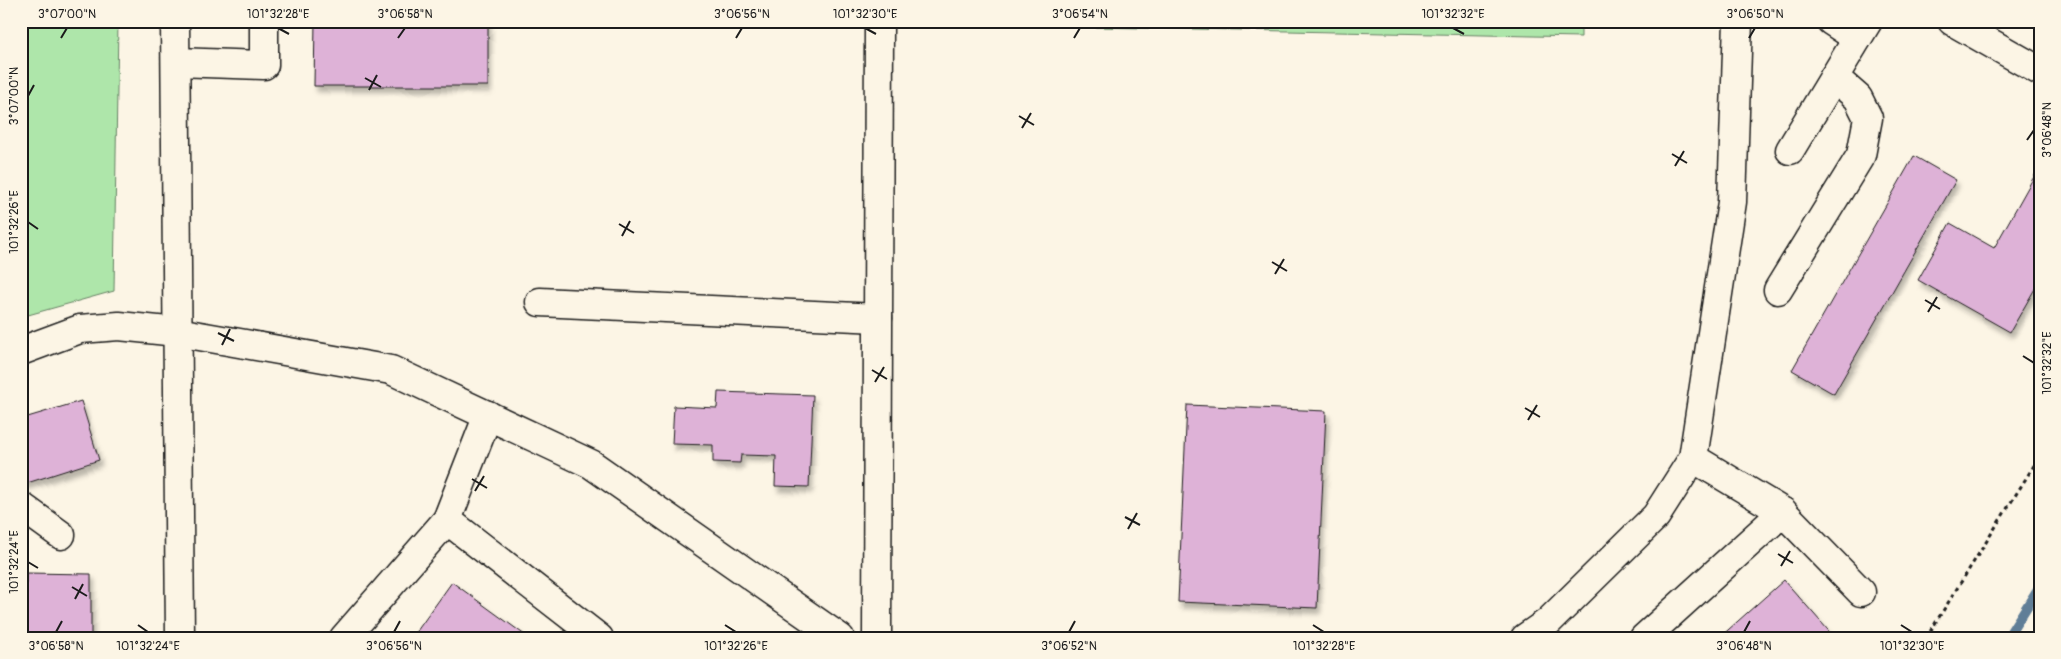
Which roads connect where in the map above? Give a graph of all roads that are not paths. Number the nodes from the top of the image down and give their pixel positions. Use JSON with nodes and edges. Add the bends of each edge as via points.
{"nodes":[{"id":1,"x":176,"y":21,"type":"edge"},
{"id":2,"x":264,"y":21,"type":"edge"},
{"id":3,"x":880,"y":21,"type":"edge"},
{"id":4,"x":1738,"y":21,"type":"edge"},
{"id":5,"x":1831,"y":21,"type":"edge"},
{"id":6,"x":1952,"y":21,"type":"edge"},
{"id":7,"x":1863,"y":30,"type":"edge"},
{"id":8,"x":176,"y":62,"type":"junction"},
{"id":9,"x":2040,"y":71,"type":"edge"},
{"id":10,"x":1834,"y":77,"type":"junction"},
{"id":11,"x":1790,"y":150,"type":"dead end"},
{"id":12,"x":1778,"y":290,"type":"dead end"},
{"id":13,"x":540,"y":302,"type":"dead end"},
{"id":14,"x":878,"y":318,"type":"junction"},
{"id":15,"x":177,"y":332,"type":"junction"},
{"id":16,"x":21,"y":351,"type":"edge"},
{"id":17,"x":488,"y":415,"type":"junction"},
{"id":18,"x":1693,"y":458,"type":"junction"},
{"id":19,"x":21,"y":506,"type":"edge"},
{"id":20,"x":1784,"y":512,"type":"junction"},
{"id":21,"x":447,"y":520,"type":"junction"},
{"id":22,"x":61,"y":535,"type":"dead end"},
{"id":23,"x":1861,"y":592,"type":"dead end"},
{"id":24,"x":180,"y":638,"type":"edge"},
{"id":25,"x":344,"y":638,"type":"edge"},
{"id":26,"x":598,"y":638,"type":"edge"},
{"id":27,"x":840,"y":638,"type":"edge"},
{"id":28,"x":877,"y":638,"type":"edge"},
{"id":29,"x":1525,"y":638,"type":"edge"},
{"id":30,"x":1644,"y":638,"type":"edge"}],
"edges":[{"from":1,"to":8,"type":"lane"},
{"from":2,"to":8,"type":"lane","via":[[264,65]]},
{"from":3,"to":14,"type":"lane"},
{"from":4,"to":18,"type":"lane","via":[[1732,202]]},
{"from":5,"to":7,"type":"lane"},
{"from":6,"to":9,"type":"lane"},
{"from":7,"to":10,"type":"lane"},
{"from":8,"to":15,"type":"lane"},
{"from":10,"to":11,"type":"lane"},
{"from":10,"to":12,"type":"lane","via":[[1858,98],[1868,118],[1861,156]]},
{"from":13,"to":14,"type":"lane"},
{"from":14,"to":28,"type":"lane"},
{"from":15,"to":16,"type":"lane","via":[[119,326],[80,329]]},
{"from":15,"to":17,"type":"lane","via":[[391,370]]},
{"from":15,"to":24,"type":"lane"},
{"from":17,"to":21,"type":"lane"},
{"from":17,"to":27,"type":"lane","via":[[591,464]]},
{"from":18,"to":20,"type":"lane"},
{"from":18,"to":29,"type":"lane","via":[[1656,516],[1548,622]]},
{"from":19,"to":22,"type":"lane"},
{"from":20,"to":23,"type":"lane"},
{"from":20,"to":30,"type":"lane"},
{"from":21,"to":25,"type":"lane"},
{"from":21,"to":26,"type":"lane"}]}
